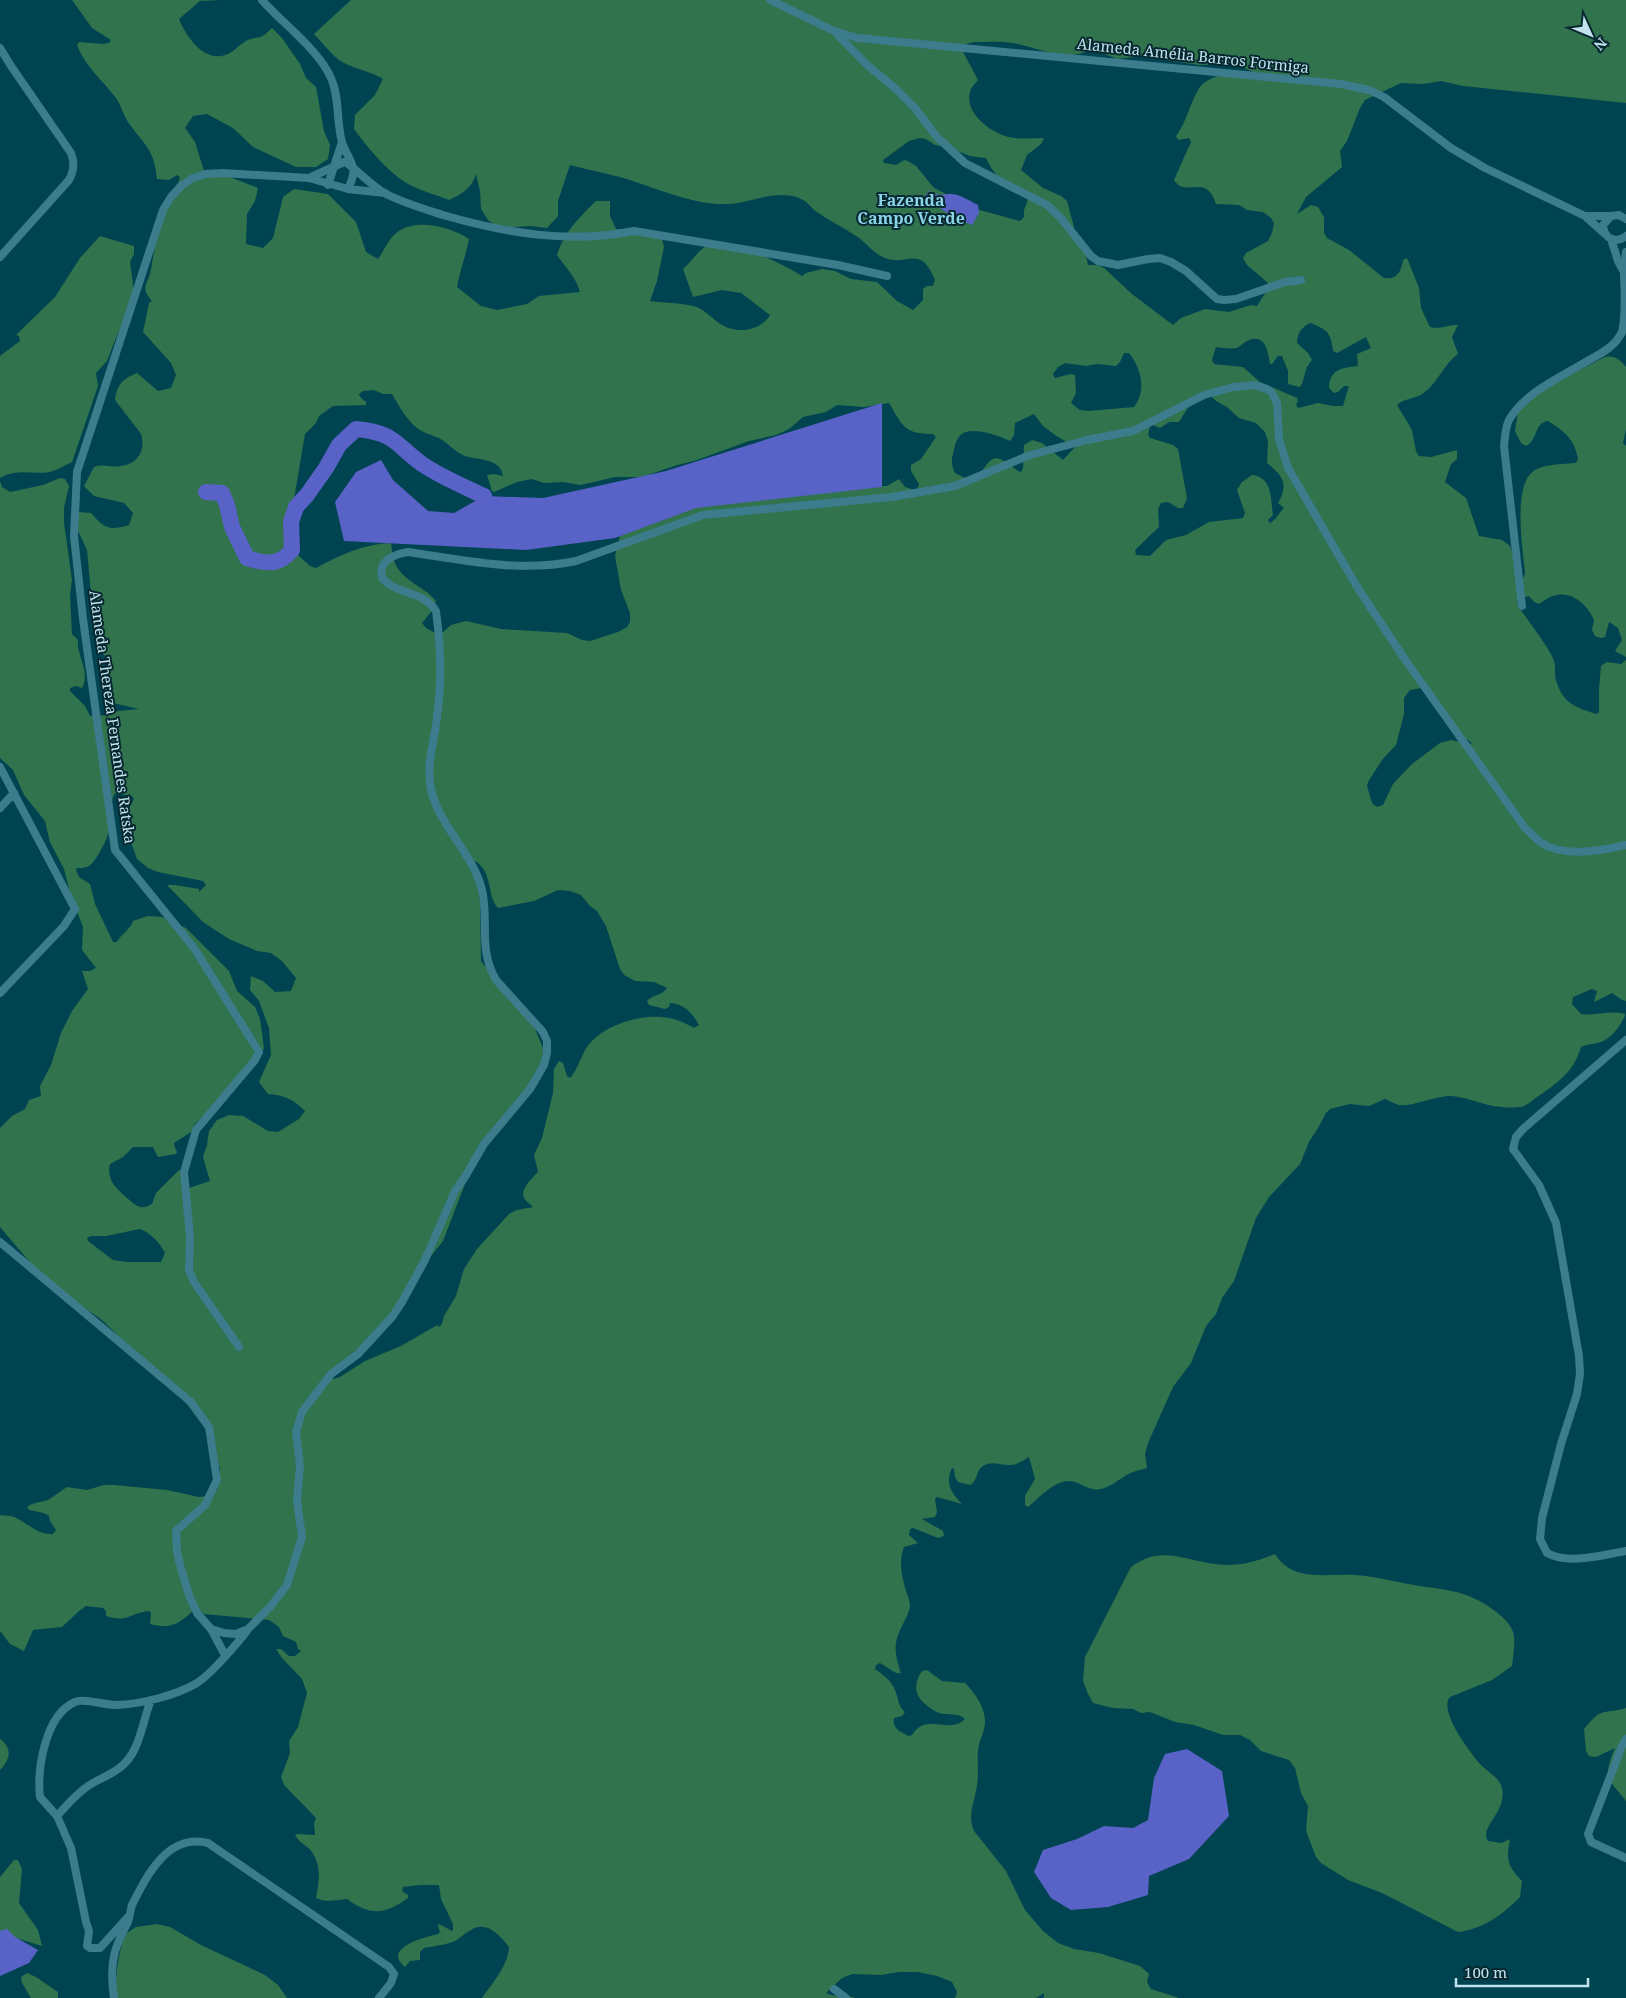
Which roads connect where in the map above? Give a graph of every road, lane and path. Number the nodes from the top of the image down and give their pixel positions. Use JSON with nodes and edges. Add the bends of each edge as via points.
{"nodes":[{"id":1,"x":262,"y":0,"type":"edge"},
{"id":2,"x":770,"y":0,"type":"edge"},
{"id":3,"x":834,"y":31,"type":"junction"},
{"id":4,"x":0,"y":48,"type":"edge"},
{"id":5,"x":342,"y":142,"type":"junction"},
{"id":6,"x":332,"y":167,"type":"junction"},
{"id":7,"x":354,"y":169,"type":"junction"},
{"id":8,"x":309,"y":178,"type":"junction"},
{"id":9,"x":328,"y":184,"type":"junction"},
{"id":10,"x":348,"y":189,"type":"junction"},
{"id":11,"x":385,"y":193,"type":"junction"},
{"id":12,"x":1626,"y":210,"type":"edge"},
{"id":13,"x":1613,"y":215,"type":"junction"},
{"id":14,"x":1585,"y":216,"type":"junction"},
{"id":15,"x":1626,"y":219,"type":"edge"},
{"id":16,"x":1626,"y":236,"type":"edge"},
{"id":17,"x":1608,"y":237,"type":"junction"},
{"id":18,"x":1626,"y":252,"type":"edge"},
{"id":19,"x":0,"y":257,"type":"edge"},
{"id":20,"x":1624,"y":272,"type":"junction"},
{"id":21,"x":887,"y":276,"type":"dead end"},
{"id":22,"x":1301,"y":280,"type":"dead end"},
{"id":23,"x":1522,"y":606,"type":"dead end"},
{"id":24,"x":0,"y":767,"type":"edge"},
{"id":25,"x":14,"y":793,"type":"junction"},
{"id":26,"x":0,"y":808,"type":"edge"},
{"id":27,"x":1626,"y":845,"type":"edge"},
{"id":28,"x":0,"y":993,"type":"edge"},
{"id":29,"x":1626,"y":1040,"type":"edge"},
{"id":30,"x":0,"y":1242,"type":"edge"},
{"id":31,"x":239,"y":1347,"type":"dead end"},
{"id":32,"x":1626,"y":1551,"type":"edge"},
{"id":33,"x":211,"y":1629,"type":"junction"},
{"id":34,"x":248,"y":1629,"type":"junction"},
{"id":35,"x":225,"y":1655,"type":"junction"},
{"id":36,"x":152,"y":1700,"type":"junction"},
{"id":37,"x":1626,"y":1739,"type":"edge"},
{"id":38,"x":57,"y":1816,"type":"junction"},
{"id":39,"x":1626,"y":1858,"type":"edge"},
{"id":40,"x":129,"y":1916,"type":"junction"},
{"id":41,"x":834,"y":1989,"type":"dead end"},
{"id":42,"x":114,"y":1998,"type":"edge"},
{"id":43,"x":379,"y":1998,"type":"edge"},
{"id":44,"x":846,"y":1998,"type":"edge"}],
"edges":[{"from":1,"to":5,"type":"street","via":[[322,60],[337,96]]},
{"from":2,"to":3,"type":"street","name":"Alameda Amélia Barros Formiga"},
{"from":3,"to":14,"type":"street","name":"Alameda Amélia Barros Formiga","via":[[879,41],[1011,51],[1341,84],[1369,90],[1384,97],[1468,158]]},
{"from":3,"to":22,"type":"street","via":[[915,108],[936,136],[965,163],[1047,205],[1098,261],[1118,265],[1160,258],[1186,271],[1217,299],[1224,300]]},
{"from":4,"to":19,"type":"street","via":[[71,153],[74,163],[69,180]]},
{"from":5,"to":6,"type":"street"},
{"from":5,"to":7,"type":"street"},
{"from":6,"to":7,"type":"street","via":[[344,162]]},
{"from":6,"to":8,"type":"street","name":"Alameda Thereza Fernandes Ratska"},
{"from":6,"to":9,"type":"street"},
{"from":7,"to":10,"type":"street"},
{"from":7,"to":11,"type":"street","name":"Alameda Thereza Fernandes Ratska"},
{"from":8,"to":9,"type":"street","name":"Alameda Thereza Fernandes Ratska"},
{"from":8,"to":31,"type":"street","name":"Alameda Thereza Fernandes Ratska","via":[[206,174],[180,186],[171,197],[163,210],[77,472],[74,536],[115,850],[194,948],[259,1052],[196,1130],[184,1172],[190,1238],[189,1270]]},
{"from":9,"to":10,"type":"street","name":"Alameda Thereza Fernandes Ratska"},
{"from":10,"to":11,"type":"street","name":"Alameda Thereza Fernandes Ratska"},
{"from":11,"to":21,"type":"street","name":"Alameda Thereza Fernandes Ratska","via":[[466,221],[553,237],[608,236],[634,230]]},
{"from":12,"to":13,"type":"street"},
{"from":13,"to":14,"type":"street"},
{"from":13,"to":15,"type":"street"},
{"from":13,"to":17,"type":"street","via":[[1603,225]]},
{"from":14,"to":17,"type":"street"},
{"from":16,"to":17,"type":"street","via":[[1620,240]]},
{"from":17,"to":20,"type":"street"},
{"from":18,"to":20,"type":"street"},
{"from":20,"to":23,"type":"street","via":[[1626,319],[1617,340],[1526,401],[1509,421],[1506,430],[1504,446]]},
{"from":24,"to":25,"type":"street"},
{"from":25,"to":26,"type":"street"},
{"from":25,"to":28,"type":"street","via":[[75,909],[64,926]]},
{"from":27,"to":34,"type":"street","via":[[1567,851],[1540,842],[1525,828],[1359,590],[1288,468],[1279,440],[1277,403],[1267,389],[1255,385],[1204,395],[1133,430],[1030,456],[954,486],[892,498],[703,514],[556,566],[518,566],[408,552],[395,554],[383,566],[382,578],[395,589],[425,599],[436,611],[442,677],[430,761],[434,799],[479,880],[483,896],[485,950],[491,971],[543,1032],[547,1053],[530,1089],[484,1144],[455,1191],[425,1260],[392,1317],[358,1354],[331,1374],[302,1412],[296,1432],[300,1466],[297,1500],[302,1537],[287,1585]]},
{"from":29,"to":32,"type":"street","via":[[1523,1128],[1513,1149],[1539,1185],[1556,1223],[1579,1356],[1577,1394],[1542,1518],[1540,1539],[1547,1553],[1560,1558]]},
{"from":30,"to":33,"type":"street","via":[[191,1402],[209,1427],[217,1480],[205,1505],[176,1531],[176,1551],[197,1613]]},
{"from":33,"to":34,"type":"street","via":[[236,1634]]},
{"from":33,"to":35,"type":"street"},
{"from":34,"to":35,"type":"street"},
{"from":35,"to":36,"type":"street","via":[[196,1683]]},
{"from":36,"to":38,"type":"street","via":[[136,1747],[125,1764],[76,1795]]},
{"from":36,"to":38,"type":"street","via":[[114,1705],[76,1701],[63,1709],[46,1742],[39,1776],[40,1798]]},
{"from":37,"to":39,"type":"street","via":[[1588,1834],[1591,1842]]},
{"from":38,"to":40,"type":"street","via":[[71,1848],[89,1931],[87,1946],[100,1948]]},
{"from":40,"to":42,"type":"street","via":[[114,1956]]},
{"from":40,"to":43,"type":"street","via":[[146,1878],[166,1854],[183,1843],[197,1840],[208,1843],[389,1967],[394,1974]]},
{"from":41,"to":44,"type":"street"}]}
